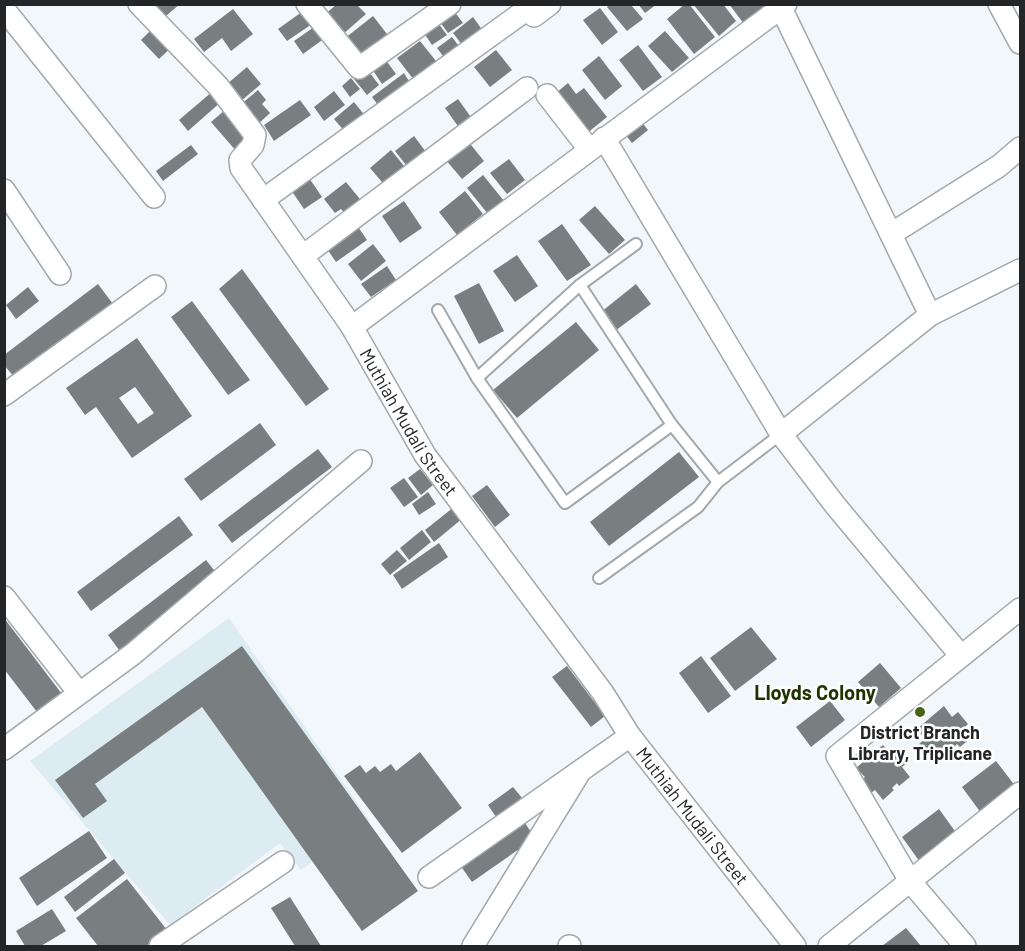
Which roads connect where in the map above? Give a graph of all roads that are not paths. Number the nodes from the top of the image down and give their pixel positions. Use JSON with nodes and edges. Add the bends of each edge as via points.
{"nodes":[{"id":1,"x":139,"y":4,"type":"edge"},
{"id":2,"x":307,"y":4,"type":"edge"},
{"id":3,"x":450,"y":4,"type":"edge"},
{"id":4,"x":550,"y":4,"type":"edge"},
{"id":5,"x":999,"y":4,"type":"edge"},
{"id":6,"x":784,"y":6,"type":"edge"},
{"id":7,"x":4,"y":9,"type":"edge"},
{"id":8,"x":1020,"y":43,"type":"edge"},
{"id":9,"x":597,"y":144,"type":"junction"},
{"id":10,"x":1020,"y":148,"type":"edge"},
{"id":11,"x":4,"y":190,"type":"edge"},
{"id":12,"x":154,"y":197,"type":"dead end"},
{"id":13,"x":263,"y":200,"type":"junction"},
{"id":14,"x":891,"y":234,"type":"junction"},
{"id":15,"x":636,"y":244,"type":"dead end"},
{"id":16,"x":303,"y":256,"type":"junction"},
{"id":17,"x":1020,"y":270,"type":"edge"},
{"id":18,"x":60,"y":274,"type":"dead end"},
{"id":19,"x":580,"y":285,"type":"junction"},
{"id":20,"x":155,"y":286,"type":"dead end"},
{"id":21,"x":438,"y":310,"type":"dead end"},
{"id":22,"x":930,"y":315,"type":"junction"},
{"id":23,"x":352,"y":327,"type":"junction"},
{"id":24,"x":477,"y":378,"type":"junction"},
{"id":25,"x":4,"y":395,"type":"edge"},
{"id":26,"x":672,"y":425,"type":"junction"},
{"id":27,"x":781,"y":434,"type":"junction"},
{"id":28,"x":361,"y":461,"type":"dead end"},
{"id":29,"x":718,"y":482,"type":"junction"},
{"id":30,"x":599,"y":578,"type":"dead end"},
{"id":31,"x":4,"y":597,"type":"edge"},
{"id":32,"x":1020,"y":609,"type":"edge"},
{"id":33,"x":961,"y":656,"type":"junction"},
{"id":34,"x":79,"y":693,"type":"junction"},
{"id":35,"x":630,"y":736,"type":"junction"},
{"id":36,"x":4,"y":749,"type":"edge"},
{"id":37,"x":583,"y":767,"type":"junction"},
{"id":38,"x":1020,"y":793,"type":"edge"},
{"id":39,"x":282,"y":862,"type":"dead end"},
{"id":40,"x":429,"y":877,"type":"dead end"},
{"id":41,"x":910,"y":882,"type":"junction"},
{"id":42,"x":160,"y":946,"type":"edge"},
{"id":43,"x":473,"y":946,"type":"edge"},
{"id":44,"x":795,"y":946,"type":"edge"},
{"id":45,"x":829,"y":946,"type":"edge"},
{"id":46,"x":966,"y":946,"type":"edge"}],
"edges":[{"from":1,"to":13,"type":"street","via":[[218,86],[255,135],[253,145],[239,164]]},
{"from":2,"to":3,"type":"street","via":[[359,68]]},
{"from":4,"to":13,"type":"street","via":[[534,16],[526,10]]},
{"from":5,"to":8,"type":"street"},
{"from":6,"to":9,"type":"street","name":"Muthiah Mudali Street"},
{"from":6,"to":14,"type":"street"},
{"from":7,"to":12,"type":"street"},
{"from":9,"to":16,"type":"street","via":[[537,91]]},
{"from":9,"to":23,"type":"street","name":"Muthiah Mudali Street"},
{"from":9,"to":27,"type":"street"},
{"from":10,"to":14,"type":"street","via":[[999,166]]},
{"from":11,"to":18,"type":"street"},
{"from":13,"to":16,"type":"street"},
{"from":14,"to":22,"type":"street"},
{"from":15,"to":19,"type":"lane"},
{"from":16,"to":23,"type":"street"},
{"from":17,"to":22,"type":"street"},
{"from":19,"to":24,"type":"lane"},
{"from":19,"to":26,"type":"lane"},
{"from":20,"to":25,"type":"street"},
{"from":21,"to":24,"type":"lane"},
{"from":22,"to":27,"type":"street"},
{"from":23,"to":35,"type":"street","name":"Muthiah Mudali Street","via":[[425,455],[603,693]]},
{"from":24,"to":26,"type":"lane","via":[[565,502]]},
{"from":26,"to":29,"type":"lane"},
{"from":27,"to":29,"type":"lane"},
{"from":27,"to":33,"type":"street"},
{"from":28,"to":34,"type":"street","via":[[133,654]]},
{"from":29,"to":30,"type":"lane","via":[[698,507]]},
{"from":31,"to":34,"type":"street"},
{"from":32,"to":33,"type":"street"},
{"from":33,"to":41,"type":"street","via":[[837,756]]},
{"from":34,"to":36,"type":"street"},
{"from":35,"to":37,"type":"street"},
{"from":35,"to":44,"type":"street","name":"Muthiah Mudali Street"},
{"from":37,"to":40,"type":"street"},
{"from":37,"to":43,"type":"street"},
{"from":38,"to":41,"type":"street"},
{"from":39,"to":42,"type":"street"},
{"from":41,"to":45,"type":"street"},
{"from":41,"to":46,"type":"street"}]}
